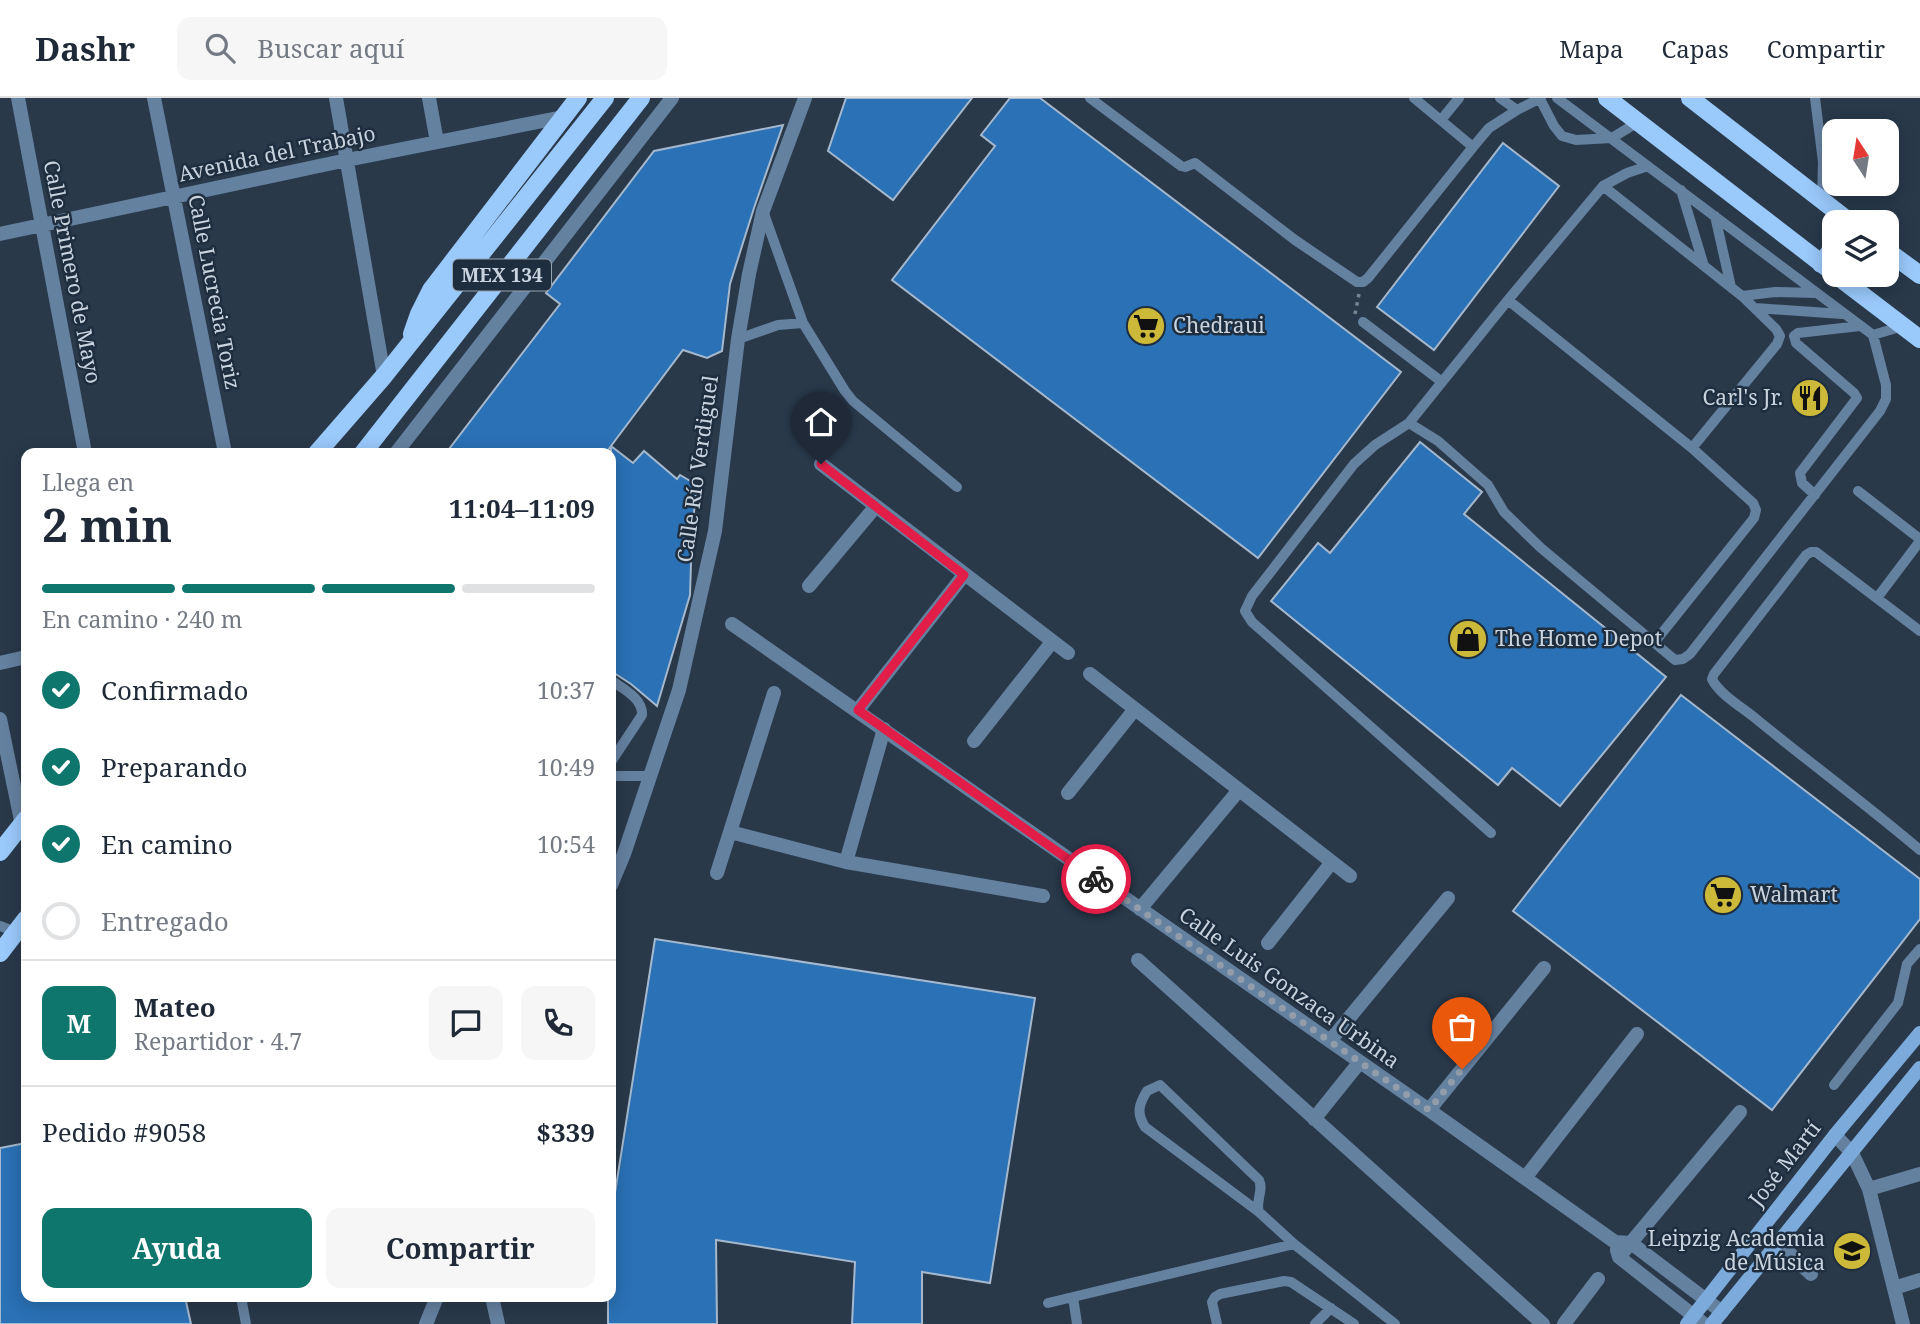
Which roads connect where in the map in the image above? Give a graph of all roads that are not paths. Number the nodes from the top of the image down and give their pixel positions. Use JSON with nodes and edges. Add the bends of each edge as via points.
{"nodes":[{"id":1,"x":18,"y":98,"type":"edge"},
{"id":2,"x":154,"y":98,"type":"edge"},
{"id":3,"x":336,"y":98,"type":"edge"},
{"id":4,"x":429,"y":98,"type":"edge"},
{"id":5,"x":578,"y":98,"type":"edge"},
{"id":6,"x":605,"y":98,"type":"edge"},
{"id":7,"x":641,"y":98,"type":"edge"},
{"id":8,"x":672,"y":98,"type":"edge"},
{"id":9,"x":805,"y":98,"type":"edge"},
{"id":10,"x":1090,"y":98,"type":"edge"},
{"id":11,"x":1414,"y":98,"type":"edge"},
{"id":12,"x":1459,"y":98,"type":"edge"},
{"id":13,"x":1500,"y":98,"type":"edge"},
{"id":14,"x":1540,"y":98,"type":"edge"},
{"id":15,"x":1557,"y":98,"type":"edge"},
{"id":16,"x":1607,"y":98,"type":"edge"},
{"id":17,"x":1690,"y":98,"type":"edge"},
{"id":18,"x":1815,"y":98,"type":"edge"},
{"id":19,"x":1517,"y":110,"type":"junction"},
{"id":20,"x":563,"y":117,"type":"junction"},
{"id":21,"x":1441,"y":120,"type":"junction"},
{"id":22,"x":1638,"y":122,"type":"junction"},
{"id":23,"x":1612,"y":138,"type":"junction"},
{"id":24,"x":437,"y":142,"type":"junction"},
{"id":25,"x":1473,"y":146,"type":"junction"},
{"id":26,"x":347,"y":160,"type":"junction"},
{"id":27,"x":1648,"y":166,"type":"junction"},
{"id":28,"x":1603,"y":186,"type":"junction"},
{"id":29,"x":1681,"y":190,"type":"junction"},
{"id":30,"x":174,"y":197,"type":"junction"},
{"id":31,"x":1822,"y":201,"type":"junction"},
{"id":32,"x":1834,"y":210,"type":"edge"},
{"id":33,"x":763,"y":211,"type":"junction"},
{"id":34,"x":1715,"y":216,"type":"junction"},
{"id":35,"x":41,"y":226,"type":"junction"},
{"id":36,"x":0,"y":234,"type":"edge"},
{"id":37,"x":1899,"y":260,"type":"edge"},
{"id":38,"x":1822,"y":264,"type":"edge"},
{"id":39,"x":1704,"y":266,"type":"junction"},
{"id":40,"x":1920,"y":275,"type":"edge"},
{"id":41,"x":1852,"y":287,"type":"edge"},
{"id":42,"x":1731,"y":288,"type":"junction"},
{"id":43,"x":1816,"y":293,"type":"junction"},
{"id":44,"x":1742,"y":296,"type":"junction"},
{"id":45,"x":1508,"y":300,"type":"junction"},
{"id":46,"x":1755,"y":308,"type":"junction"},
{"id":47,"x":1844,"y":314,"type":"junction"},
{"id":48,"x":1363,"y":322,"type":"road end"},
{"id":49,"x":803,"y":323,"type":"junction"},
{"id":50,"x":1860,"y":326,"type":"junction"},
{"id":51,"x":1903,"y":326,"type":"junction"},
{"id":52,"x":1873,"y":335,"type":"junction"},
{"id":53,"x":737,"y":339,"type":"junction"},
{"id":54,"x":1920,"y":339,"type":"edge"},
{"id":55,"x":407,"y":347,"type":"junction"},
{"id":56,"x":384,"y":376,"type":"junction"},
{"id":57,"x":1442,"y":382,"type":"junction"},
{"id":58,"x":1409,"y":423,"type":"junction"},
{"id":59,"x":84,"y":448,"type":"edge"},
{"id":60,"x":224,"y":448,"type":"edge"},
{"id":61,"x":321,"y":448,"type":"edge"},
{"id":62,"x":367,"y":448,"type":"edge"},
{"id":63,"x":400,"y":448,"type":"edge"},
{"id":64,"x":1692,"y":448,"type":"junction"},
{"id":65,"x":821,"y":464,"type":"dead end"},
{"id":66,"x":957,"y":487,"type":"dead end"},
{"id":67,"x":1858,"y":491,"type":"dead end"},
{"id":68,"x":1815,"y":495,"type":"junction"},
{"id":69,"x":876,"y":506,"type":"junction"},
{"id":70,"x":1920,"y":540,"type":"edge"},
{"id":71,"x":964,"y":575,"type":"junction"},
{"id":72,"x":809,"y":586,"type":"dead end"},
{"id":73,"x":1877,"y":598,"type":"junction"},
{"id":74,"x":732,"y":624,"type":"dead end"},
{"id":75,"x":1920,"y":631,"type":"edge"},
{"id":76,"x":1052,"y":642,"type":"junction"},
{"id":77,"x":1654,"y":643,"type":"junction"},
{"id":78,"x":1068,"y":653,"type":"dead end"},
{"id":79,"x":21,"y":658,"type":"edge"},
{"id":80,"x":0,"y":663,"type":"edge"},
{"id":81,"x":1090,"y":674,"type":"dead end"},
{"id":82,"x":616,"y":684,"type":"edge"},
{"id":83,"x":774,"y":693,"type":"dead end"},
{"id":84,"x":1135,"y":709,"type":"junction"},
{"id":85,"x":858,"y":710,"type":"junction"},
{"id":86,"x":0,"y":719,"type":"edge"},
{"id":87,"x":884,"y":729,"type":"junction"},
{"id":88,"x":974,"y":741,"type":"dead end"},
{"id":89,"x":616,"y":754,"type":"edge"},
{"id":90,"x":616,"y":776,"type":"edge"},
{"id":91,"x":650,"y":776,"type":"junction"},
{"id":92,"x":1239,"y":790,"type":"junction"},
{"id":93,"x":1068,"y":793,"type":"dead end"},
{"id":94,"x":21,"y":809,"type":"edge"},
{"id":95,"x":21,"y":826,"type":"edge"},
{"id":96,"x":730,"y":832,"type":"junction"},
{"id":97,"x":1491,"y":833,"type":"dead end"},
{"id":98,"x":1920,"y":849,"type":"edge"},
{"id":99,"x":0,"y":852,"type":"edge"},
{"id":100,"x":846,"y":862,"type":"junction"},
{"id":101,"x":1332,"y":862,"type":"junction"},
{"id":102,"x":616,"y":873,"type":"edge"},
{"id":103,"x":717,"y":873,"type":"dead end"},
{"id":104,"x":1350,"y":876,"type":"dead end"},
{"id":105,"x":1043,"y":896,"type":"dead end"},
{"id":106,"x":1448,"y":898,"type":"dead end"},
{"id":107,"x":1140,"y":909,"type":"junction"},
{"id":108,"x":14,"y":926,"type":"edge"},
{"id":109,"x":1268,"y":943,"type":"dead end"},
{"id":110,"x":1920,"y":950,"type":"edge"},
{"id":111,"x":0,"y":953,"type":"edge"},
{"id":112,"x":1138,"y":960,"type":"dead end"},
{"id":113,"x":1544,"y":968,"type":"dead end"},
{"id":114,"x":1920,"y":1033,"type":"edge"},
{"id":115,"x":1637,"y":1034,"type":"dead end"},
{"id":116,"x":1330,"y":1041,"type":"junction"},
{"id":117,"x":1359,"y":1063,"type":"junction"},
{"id":118,"x":1920,"y":1068,"type":"edge"},
{"id":119,"x":1834,"y":1085,"type":"dead end"},
{"id":120,"x":1429,"y":1110,"type":"junction"},
{"id":121,"x":1740,"y":1112,"type":"dead end"},
{"id":122,"x":1314,"y":1119,"type":"junction"},
{"id":123,"x":1835,"y":1135,"type":"junction"},
{"id":124,"x":1852,"y":1153,"type":"junction"},
{"id":125,"x":1920,"y":1174,"type":"edge"},
{"id":126,"x":1525,"y":1178,"type":"junction"},
{"id":127,"x":1869,"y":1189,"type":"junction"},
{"id":128,"x":1259,"y":1212,"type":"junction"},
{"id":129,"x":1778,"y":1242,"type":"junction"},
{"id":130,"x":1630,"y":1243,"type":"junction"},
{"id":131,"x":1294,"y":1244,"type":"junction"},
{"id":132,"x":1617,"y":1250,"type":"junction"},
{"id":133,"x":1811,"y":1274,"type":"dead end"},
{"id":134,"x":1598,"y":1279,"type":"dead end"},
{"id":135,"x":1920,"y":1280,"type":"edge"},
{"id":136,"x":1894,"y":1288,"type":"junction"},
{"id":137,"x":1073,"y":1297,"type":"junction"},
{"id":138,"x":1705,"y":1300,"type":"junction"},
{"id":139,"x":243,"y":1302,"type":"edge"},
{"id":140,"x":435,"y":1302,"type":"edge"},
{"id":141,"x":493,"y":1302,"type":"edge"},
{"id":142,"x":1048,"y":1303,"type":"dead end"},
{"id":143,"x":1331,"y":1308,"type":"junction"},
{"id":144,"x":1722,"y":1312,"type":"junction"},
{"id":145,"x":1382,"y":1320,"type":"edge"},
{"id":146,"x":1695,"y":1321,"type":"edge"},
{"id":147,"x":246,"y":1324,"type":"edge"},
{"id":148,"x":426,"y":1324,"type":"edge"},
{"id":149,"x":498,"y":1324,"type":"edge"},
{"id":150,"x":1077,"y":1324,"type":"edge"},
{"id":151,"x":1217,"y":1324,"type":"edge"},
{"id":152,"x":1315,"y":1324,"type":"edge"},
{"id":153,"x":1354,"y":1324,"type":"edge"},
{"id":154,"x":1395,"y":1324,"type":"edge"},
{"id":155,"x":1543,"y":1324,"type":"edge"},
{"id":156,"x":1564,"y":1324,"type":"edge"},
{"id":157,"x":1712,"y":1324,"type":"edge"},
{"id":158,"x":1903,"y":1324,"type":"edge"}],
"edges":[{"from":1,"to":35,"type":"street","name":"Calle Primero de Mayo"},
{"from":2,"to":30,"type":"street","name":"Calle Lucrecia Toriz"},
{"from":3,"to":26,"type":"street"},
{"from":4,"to":24,"type":"street"},
{"from":5,"to":20,"type":"main road"},
{"from":6,"to":55,"type":"main road","number":"MEX 134"},
{"from":7,"to":62,"type":"main road","number":"MEX 134"},
{"from":8,"to":63,"type":"street"},
{"from":9,"to":33,"type":"street","name":"Calle Río Verdiguel"},
{"from":10,"to":25,"type":"lane","via":[[1181,166],[1195,163],[1357,282],[1368,278]]},
{"from":11,"to":21,"type":"lane"},
{"from":12,"to":21,"type":"lane"},
{"from":13,"to":19,"type":"lane"},
{"from":14,"to":19,"type":"lane"},
{"from":14,"to":23,"type":"lane","via":[[1562,136]]},
{"from":15,"to":23,"type":"lane"},
{"from":16,"to":22,"type":"main road"},
{"from":17,"to":31,"type":"main road"},
{"from":18,"to":31,"type":"lane","via":[[1823,162]]},
{"from":19,"to":25,"type":"lane","via":[[1489,128]]},
{"from":20,"to":24,"type":"street","name":"Avenida del Trabajo"},
{"from":20,"to":55,"type":"main road","via":[[431,290]]},
{"from":21,"to":25,"type":"lane"},
{"from":22,"to":23,"type":"lane"},
{"from":22,"to":38,"type":"main road"},
{"from":23,"to":27,"type":"lane"},
{"from":24,"to":26,"type":"street","name":"Avenida del Trabajo"},
{"from":26,"to":30,"type":"street","name":"Avenida del Trabajo"},
{"from":26,"to":56,"type":"street"},
{"from":27,"to":28,"type":"lane"},
{"from":27,"to":29,"type":"lane"},
{"from":28,"to":39,"type":"lane"},
{"from":28,"to":45,"type":"lane"},
{"from":29,"to":34,"type":"lane"},
{"from":29,"to":39,"type":"lane"},
{"from":30,"to":35,"type":"street","name":"Avenida del Trabajo"},
{"from":30,"to":60,"type":"street","name":"Calle Lucrecia Toriz"},
{"from":31,"to":32,"type":"main road"},
{"from":33,"to":49,"type":"lane"},
{"from":33,"to":53,"type":"street","name":"Calle Río Verdiguel"},
{"from":34,"to":42,"type":"lane"},
{"from":34,"to":43,"type":"lane"},
{"from":35,"to":36,"type":"street","name":"Avenida del Trabajo"},
{"from":35,"to":59,"type":"street","name":"Calle Primero de Mayo"},
{"from":37,"to":40,"type":"main road"},
{"from":39,"to":42,"type":"lane"},
{"from":41,"to":51,"type":"main road"},
{"from":42,"to":44,"type":"lane"},
{"from":43,"to":44,"type":"lane"},
{"from":43,"to":47,"type":"lane"},
{"from":44,"to":46,"type":"lane"},
{"from":45,"to":57,"type":"lane"},
{"from":45,"to":64,"type":"lane"},
{"from":46,"to":47,"type":"lane"},
{"from":46,"to":64,"type":"lane","via":[[1780,336]]},
{"from":47,"to":50,"type":"lane"},
{"from":48,"to":57,"type":"lane"},
{"from":49,"to":53,"type":"lane","via":[[778,325]]},
{"from":49,"to":66,"type":"lane","via":[[853,401]]},
{"from":50,"to":52,"type":"lane"},
{"from":50,"to":68,"type":"lane","via":[[1794,336],[1796,343],[1857,398],[1800,473],[1802,483]]},
{"from":51,"to":52,"type":"lane"},
{"from":51,"to":54,"type":"main road"},
{"from":52,"to":68,"type":"lane","via":[[1886,399]]},
{"from":53,"to":91,"type":"street","name":"Calle Río Verdiguel","via":[[715,531],[679,690]]},
{"from":55,"to":56,"type":"main road","number":"MEX 134"},
{"from":56,"to":61,"type":"main road","number":"MEX 134"},
{"from":57,"to":58,"type":"lane"},
{"from":58,"to":77,"type":"lane","via":[[1438,441],[1488,485],[1504,512],[1541,548]]},
{"from":58,"to":97,"type":"lane","via":[[1354,464],[1245,611]]},
{"from":64,"to":77,"type":"lane","via":[[1756,510]]},
{"from":65,"to":69,"type":"street"},
{"from":67,"to":70,"type":"lane"},
{"from":68,"to":77,"type":"lane","via":[[1690,654],[1675,660]]},
{"from":69,"to":71,"type":"street"},
{"from":69,"to":72,"type":"street"},
{"from":70,"to":73,"type":"lane"},
{"from":71,"to":76,"type":"street"},
{"from":71,"to":85,"type":"street"},
{"from":73,"to":75,"type":"lane"},
{"from":73,"to":98,"type":"lane","via":[[1811,552],[1712,679]]},
{"from":74,"to":85,"type":"street","name":"Calle Luis Gonzaca Urbina"},
{"from":76,"to":78,"type":"street"},
{"from":76,"to":88,"type":"street"},
{"from":79,"to":80,"type":"street"},
{"from":81,"to":84,"type":"street"},
{"from":82,"to":89,"type":"lane","via":[[642,708]]},
{"from":83,"to":96,"type":"street"},
{"from":84,"to":92,"type":"street"},
{"from":84,"to":93,"type":"street"},
{"from":85,"to":87,"type":"street","name":"Calle Luis Gonzaca Urbina"},
{"from":86,"to":94,"type":"street"},
{"from":87,"to":100,"type":"street"},
{"from":87,"to":107,"type":"street","name":"Calle Luis Gonzaca Urbina"},
{"from":90,"to":91,"type":"lane"},
{"from":91,"to":102,"type":"street","name":"Calle Río Verdiguel"},
{"from":92,"to":101,"type":"street"},
{"from":92,"to":107,"type":"street"},
{"from":95,"to":99,"type":"main road"},
{"from":96,"to":100,"type":"street"},
{"from":96,"to":103,"type":"street"},
{"from":100,"to":105,"type":"street"},
{"from":101,"to":104,"type":"street"},
{"from":101,"to":109,"type":"street"},
{"from":106,"to":116,"type":"street"},
{"from":107,"to":116,"type":"street","name":"Calle Luis Gonzaca Urbina"},
{"from":108,"to":111,"type":"main road"},
{"from":110,"to":119,"type":"lane","via":[[1907,964],[1898,1003]]},
{"from":112,"to":122,"type":"street"},
{"from":113,"to":120,"type":"street"},
{"from":114,"to":123,"type":"main road","name":"José Martí"},
{"from":115,"to":126,"type":"street"},
{"from":116,"to":117,"type":"street","name":"Calle Luis Gonzaca Urbina"},
{"from":117,"to":120,"type":"street","name":"Calle Luis Gonzaca Urbina"},
{"from":117,"to":122,"type":"street"},
{"from":118,"to":124,"type":"main road","name":"José Martí"},
{"from":120,"to":126,"type":"street","name":"Calle Luis Gonzaca Urbina"},
{"from":121,"to":130,"type":"street"},
{"from":122,"to":155,"type":"street"},
{"from":123,"to":124,"type":"street"},
{"from":123,"to":138,"type":"main road","name":"José Martí"},
{"from":124,"to":127,"type":"street"},
{"from":124,"to":129,"type":"main road","name":"José Martí"},
{"from":125,"to":127,"type":"street"},
{"from":126,"to":132,"type":"street","name":"Calle Luis Gonzaca Urbina"},
{"from":127,"to":136,"type":"street"},
{"from":128,"to":128,"type":"lane","via":[[1259,1181],[1160,1085],[1147,1091],[1138,1110],[1145,1126]]},
{"from":128,"to":131,"type":"lane"},
{"from":129,"to":133,"type":"street"},
{"from":129,"to":144,"type":"main road","name":"José Martí"},
{"from":130,"to":132,"type":"street"},
{"from":130,"to":138,"type":"street"},
{"from":131,"to":137,"type":"lane"},
{"from":131,"to":145,"type":"lane"},
{"from":132,"to":146,"type":"street","name":"Calle Luis Gonzaca Urbina"},
{"from":134,"to":156,"type":"street"},
{"from":135,"to":136,"type":"street"},
{"from":136,"to":158,"type":"street"},
{"from":137,"to":142,"type":"lane"},
{"from":137,"to":150,"type":"lane"},
{"from":138,"to":144,"type":"street"},
{"from":138,"to":146,"type":"main road","name":"José Martí"},
{"from":139,"to":147,"type":"lane"},
{"from":140,"to":148,"type":"street"},
{"from":141,"to":149,"type":"street"},
{"from":143,"to":151,"type":"lane","via":[[1291,1282],[1279,1281],[1215,1297]]},
{"from":143,"to":152,"type":"lane"},
{"from":143,"to":153,"type":"lane"},
{"from":144,"to":157,"type":"main road","name":"José Martí"},
{"from":145,"to":154,"type":"lane"}]}
